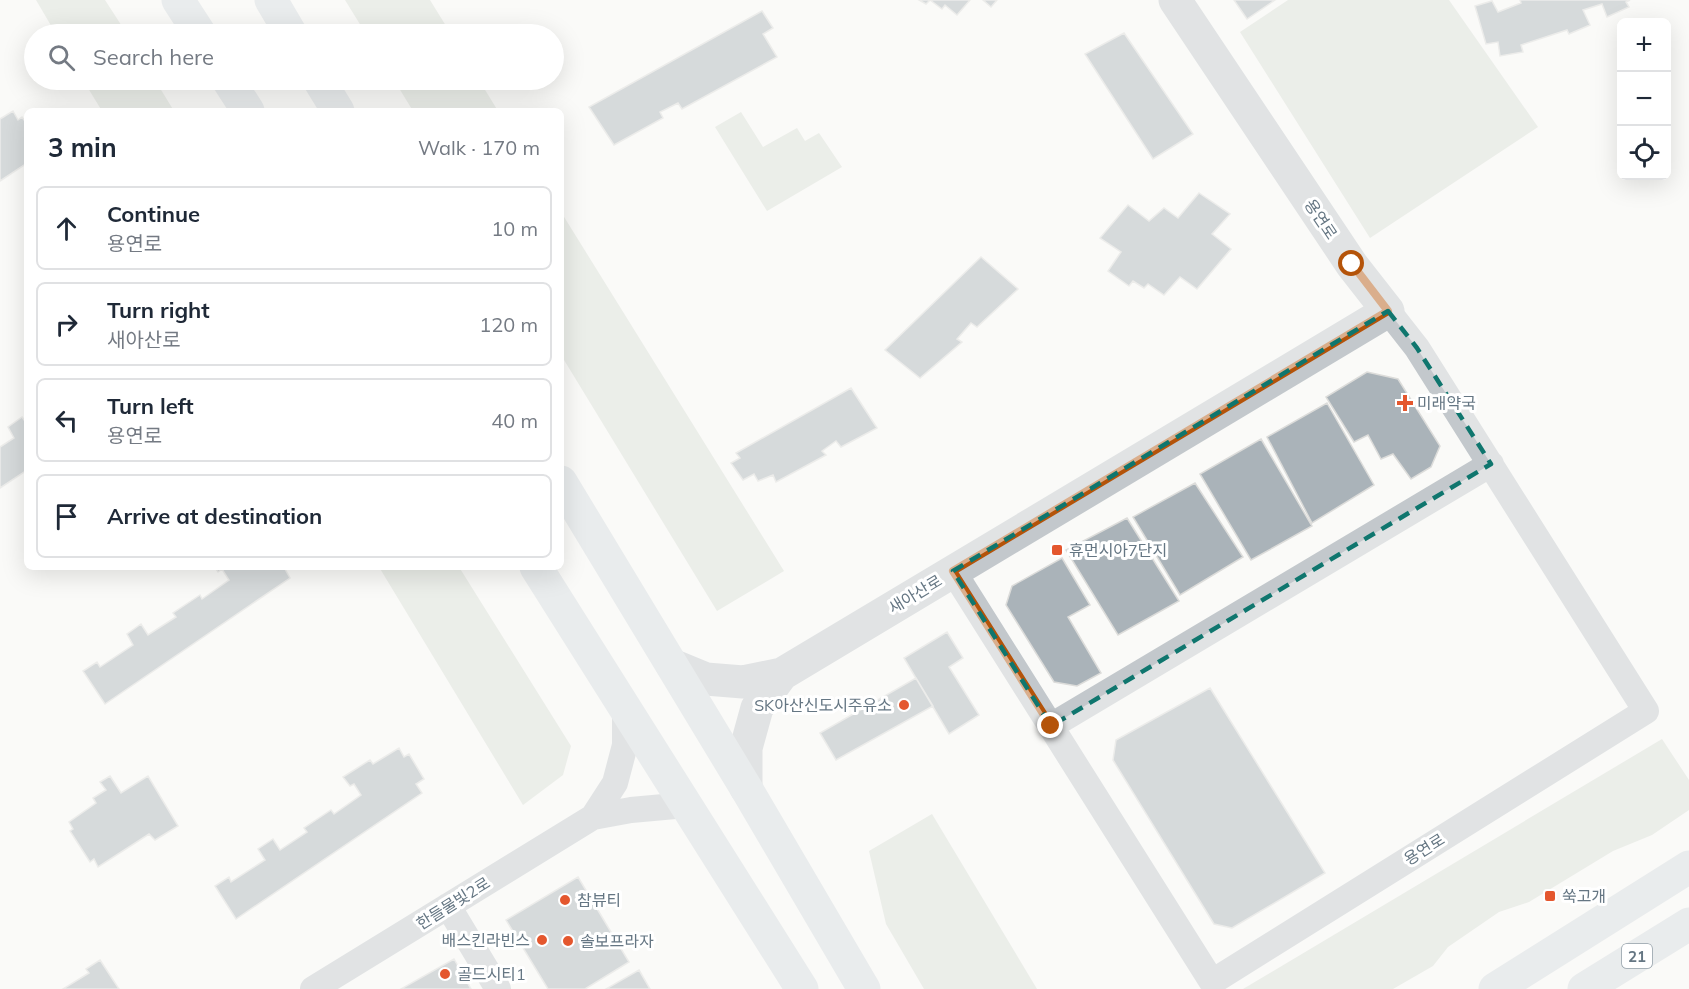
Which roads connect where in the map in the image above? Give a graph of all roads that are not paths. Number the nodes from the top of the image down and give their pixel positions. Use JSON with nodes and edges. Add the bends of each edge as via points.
{"nodes":[{"id":1,"x":178,"y":0,"type":"edge"},
{"id":2,"x":271,"y":0,"type":"edge"},
{"id":3,"x":1175,"y":0,"type":"edge"},
{"id":4,"x":194,"y":24,"type":"edge"},
{"id":5,"x":285,"y":24,"type":"edge"},
{"id":6,"x":234,"y":90,"type":"edge"},
{"id":7,"x":325,"y":90,"type":"edge"},
{"id":8,"x":246,"y":108,"type":"edge"},
{"id":9,"x":336,"y":108,"type":"edge"},
{"id":10,"x":1388,"y":311,"type":"junction"},
{"id":11,"x":1491,"y":464,"type":"junction"},
{"id":12,"x":564,"y":487,"type":"edge"},
{"id":13,"x":538,"y":570,"type":"edge"},
{"id":14,"x":953,"y":571,"type":"junction"},
{"id":15,"x":672,"y":665,"type":"junction"},
{"id":16,"x":782,"y":674,"type":"junction"},
{"id":17,"x":625,"y":708,"type":"junction"},
{"id":18,"x":1051,"y":726,"type":"junction"},
{"id":19,"x":746,"y":788,"type":"junction"},
{"id":20,"x":686,"y":805,"type":"junction"},
{"id":21,"x":593,"y":817,"type":"junction"},
{"id":22,"x":1689,"y":867,"type":"edge"},
{"id":23,"x":448,"y":906,"type":"junction"},
{"id":24,"x":1689,"y":924,"type":"edge"},
{"id":25,"x":313,"y":989,"type":"edge"},
{"id":26,"x":498,"y":989,"type":"edge"},
{"id":27,"x":802,"y":989,"type":"edge"},
{"id":28,"x":864,"y":989,"type":"edge"},
{"id":29,"x":1495,"y":989,"type":"edge"},
{"id":30,"x":1584,"y":989,"type":"edge"}],
"edges":[{"from":1,"to":4,"type":"main road"},
{"from":2,"to":5,"type":"main road"},
{"from":3,"to":10,"type":"street","name":"용연로","via":[[1352,264]]},
{"from":6,"to":8,"type":"main road"},
{"from":7,"to":9,"type":"main road"},
{"from":10,"to":11,"type":"street","name":"용연로","via":[[1417,348]]},
{"from":10,"to":14,"type":"street","name":"새아산로"},
{"from":11,"to":18,"type":"street"},
{"from":11,"to":18,"type":"street","name":"용연로","via":[[1646,711],[1212,982]]},
{"from":12,"to":15,"type":"main road"},
{"from":13,"to":17,"type":"main road"},
{"from":14,"to":16,"type":"street","name":"새아산로"},
{"from":14,"to":18,"type":"street","name":"용연로"},
{"from":15,"to":16,"type":"street","name":"새아산로","via":[[706,679],[743,682]]},
{"from":15,"to":19,"type":"main road"},
{"from":16,"to":19,"type":"street","name":"새아산로","via":[[757,708],[746,748]]},
{"from":17,"to":20,"type":"main road"},
{"from":17,"to":21,"type":"street","via":[[625,745],[615,783]]},
{"from":19,"to":28,"type":"main road"},
{"from":20,"to":21,"type":"street"},
{"from":20,"to":27,"type":"main road"},
{"from":21,"to":23,"type":"street","name":"한들물빛2로"},
{"from":22,"to":29,"type":"main road"},
{"from":23,"to":25,"type":"street","name":"한들물빛2로"},
{"from":23,"to":26,"type":"street"},
{"from":24,"to":30,"type":"main road","number":"21"}]}
